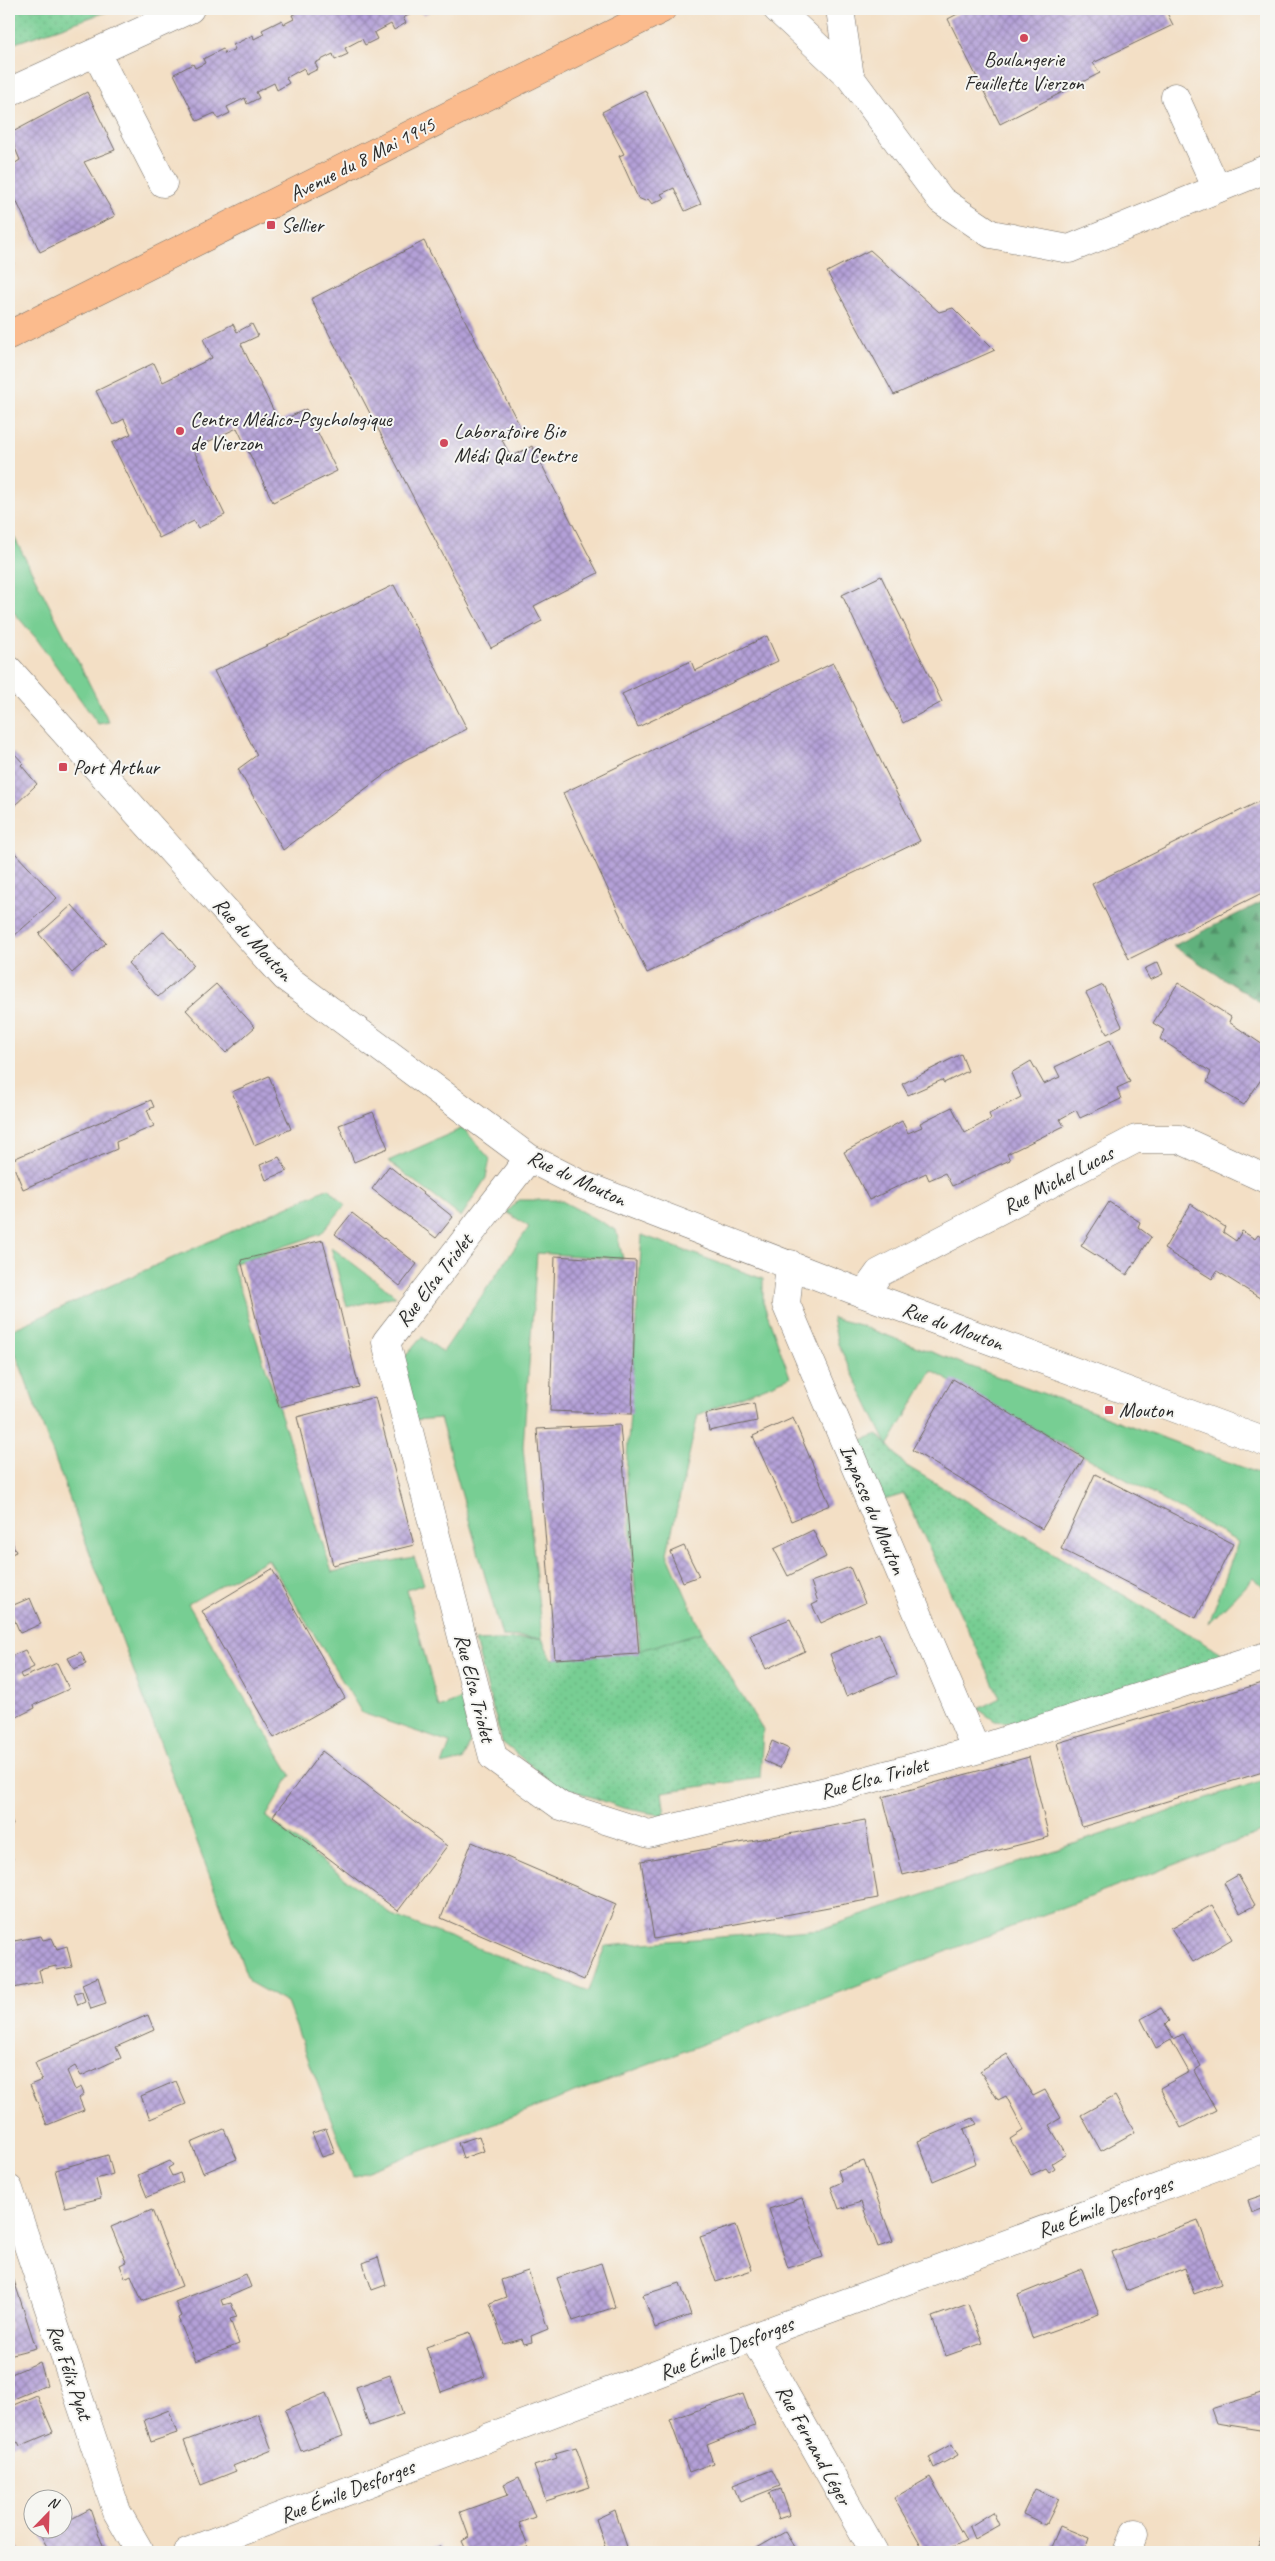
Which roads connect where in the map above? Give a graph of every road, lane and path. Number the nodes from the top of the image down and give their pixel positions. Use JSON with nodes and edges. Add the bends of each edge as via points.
{"nodes":[{"id":1,"x":190,"y":9,"type":"edge"},
{"id":2,"x":662,"y":9,"type":"edge"},
{"id":3,"x":777,"y":9,"type":"edge"},
{"id":4,"x":840,"y":9,"type":"edge"},
{"id":5,"x":96,"y":53,"type":"junction"},
{"id":6,"x":850,"y":77,"type":"junction"},
{"id":7,"x":9,"y":92,"type":"edge"},
{"id":8,"x":1175,"y":97,"type":"dead end"},
{"id":9,"x":1266,"y":169,"type":"edge"},
{"id":10,"x":163,"y":183,"type":"dead end"},
{"id":11,"x":1217,"y":189,"type":"junction"},
{"id":12,"x":9,"y":335,"type":"edge"},
{"id":13,"x":9,"y":670,"type":"edge"},
{"id":14,"x":529,"y":1158,"type":"junction"},
{"id":15,"x":1266,"y":1179,"type":"edge"},
{"id":16,"x":790,"y":1264,"type":"junction"},
{"id":17,"x":864,"y":1294,"type":"junction"},
{"id":18,"x":1266,"y":1442,"type":"edge"},
{"id":19,"x":1266,"y":1656,"type":"edge"},
{"id":20,"x":976,"y":1750,"type":"junction"},
{"id":21,"x":1266,"y":2148,"type":"edge"},
{"id":22,"x":9,"y":2189,"type":"edge"},
{"id":23,"x":753,"y":2337,"type":"junction"},
{"id":24,"x":140,"y":2552,"type":"edge"},
{"id":25,"x":187,"y":2552,"type":"edge"},
{"id":26,"x":874,"y":2552,"type":"edge"}],
"edges":[{"from":1,"to":5,"type":"street"},
{"from":2,"to":12,"type":"main road","name":"Avenue du 8 Mai 1945"},
{"from":3,"to":6,"type":"street"},
{"from":4,"to":6,"type":"street"},
{"from":5,"to":7,"type":"street"},
{"from":5,"to":10,"type":"street"},
{"from":6,"to":11,"type":"street","via":[[942,200],[992,234],[1069,249]]},
{"from":8,"to":11,"type":"street"},
{"from":9,"to":11,"type":"street"},
{"from":13,"to":14,"type":"street","name":"Rue du Mouton","via":[[286,977]]},
{"from":14,"to":16,"type":"street","name":"Rue du Mouton","via":[[580,1184]]},
{"from":14,"to":20,"type":"street","name":"Rue Elsa Triolet","via":[[386,1342],[493,1757],[561,1806],[649,1834],[846,1786]]},
{"from":15,"to":17,"type":"street","name":"Rue Michel Lucas","via":[[1179,1139],[1136,1139],[879,1273]]},
{"from":16,"to":17,"type":"street","name":"Rue du Mouton"},
{"from":16,"to":20,"type":"street","name":"Impasse du Mouton","via":[[786,1304]]},
{"from":17,"to":18,"type":"street","name":"Rue du Mouton"},
{"from":19,"to":20,"type":"street","name":"Rue Elsa Triolet"},
{"from":21,"to":23,"type":"street","name":"Rue Émile Desforges"},
{"from":22,"to":24,"type":"street","name":"Rue Félix Pyat","via":[[117,2512]]},
{"from":23,"to":25,"type":"street","name":"Rue Émile Desforges"},
{"from":23,"to":26,"type":"street","name":"Rue Fernand Léger"}]}
